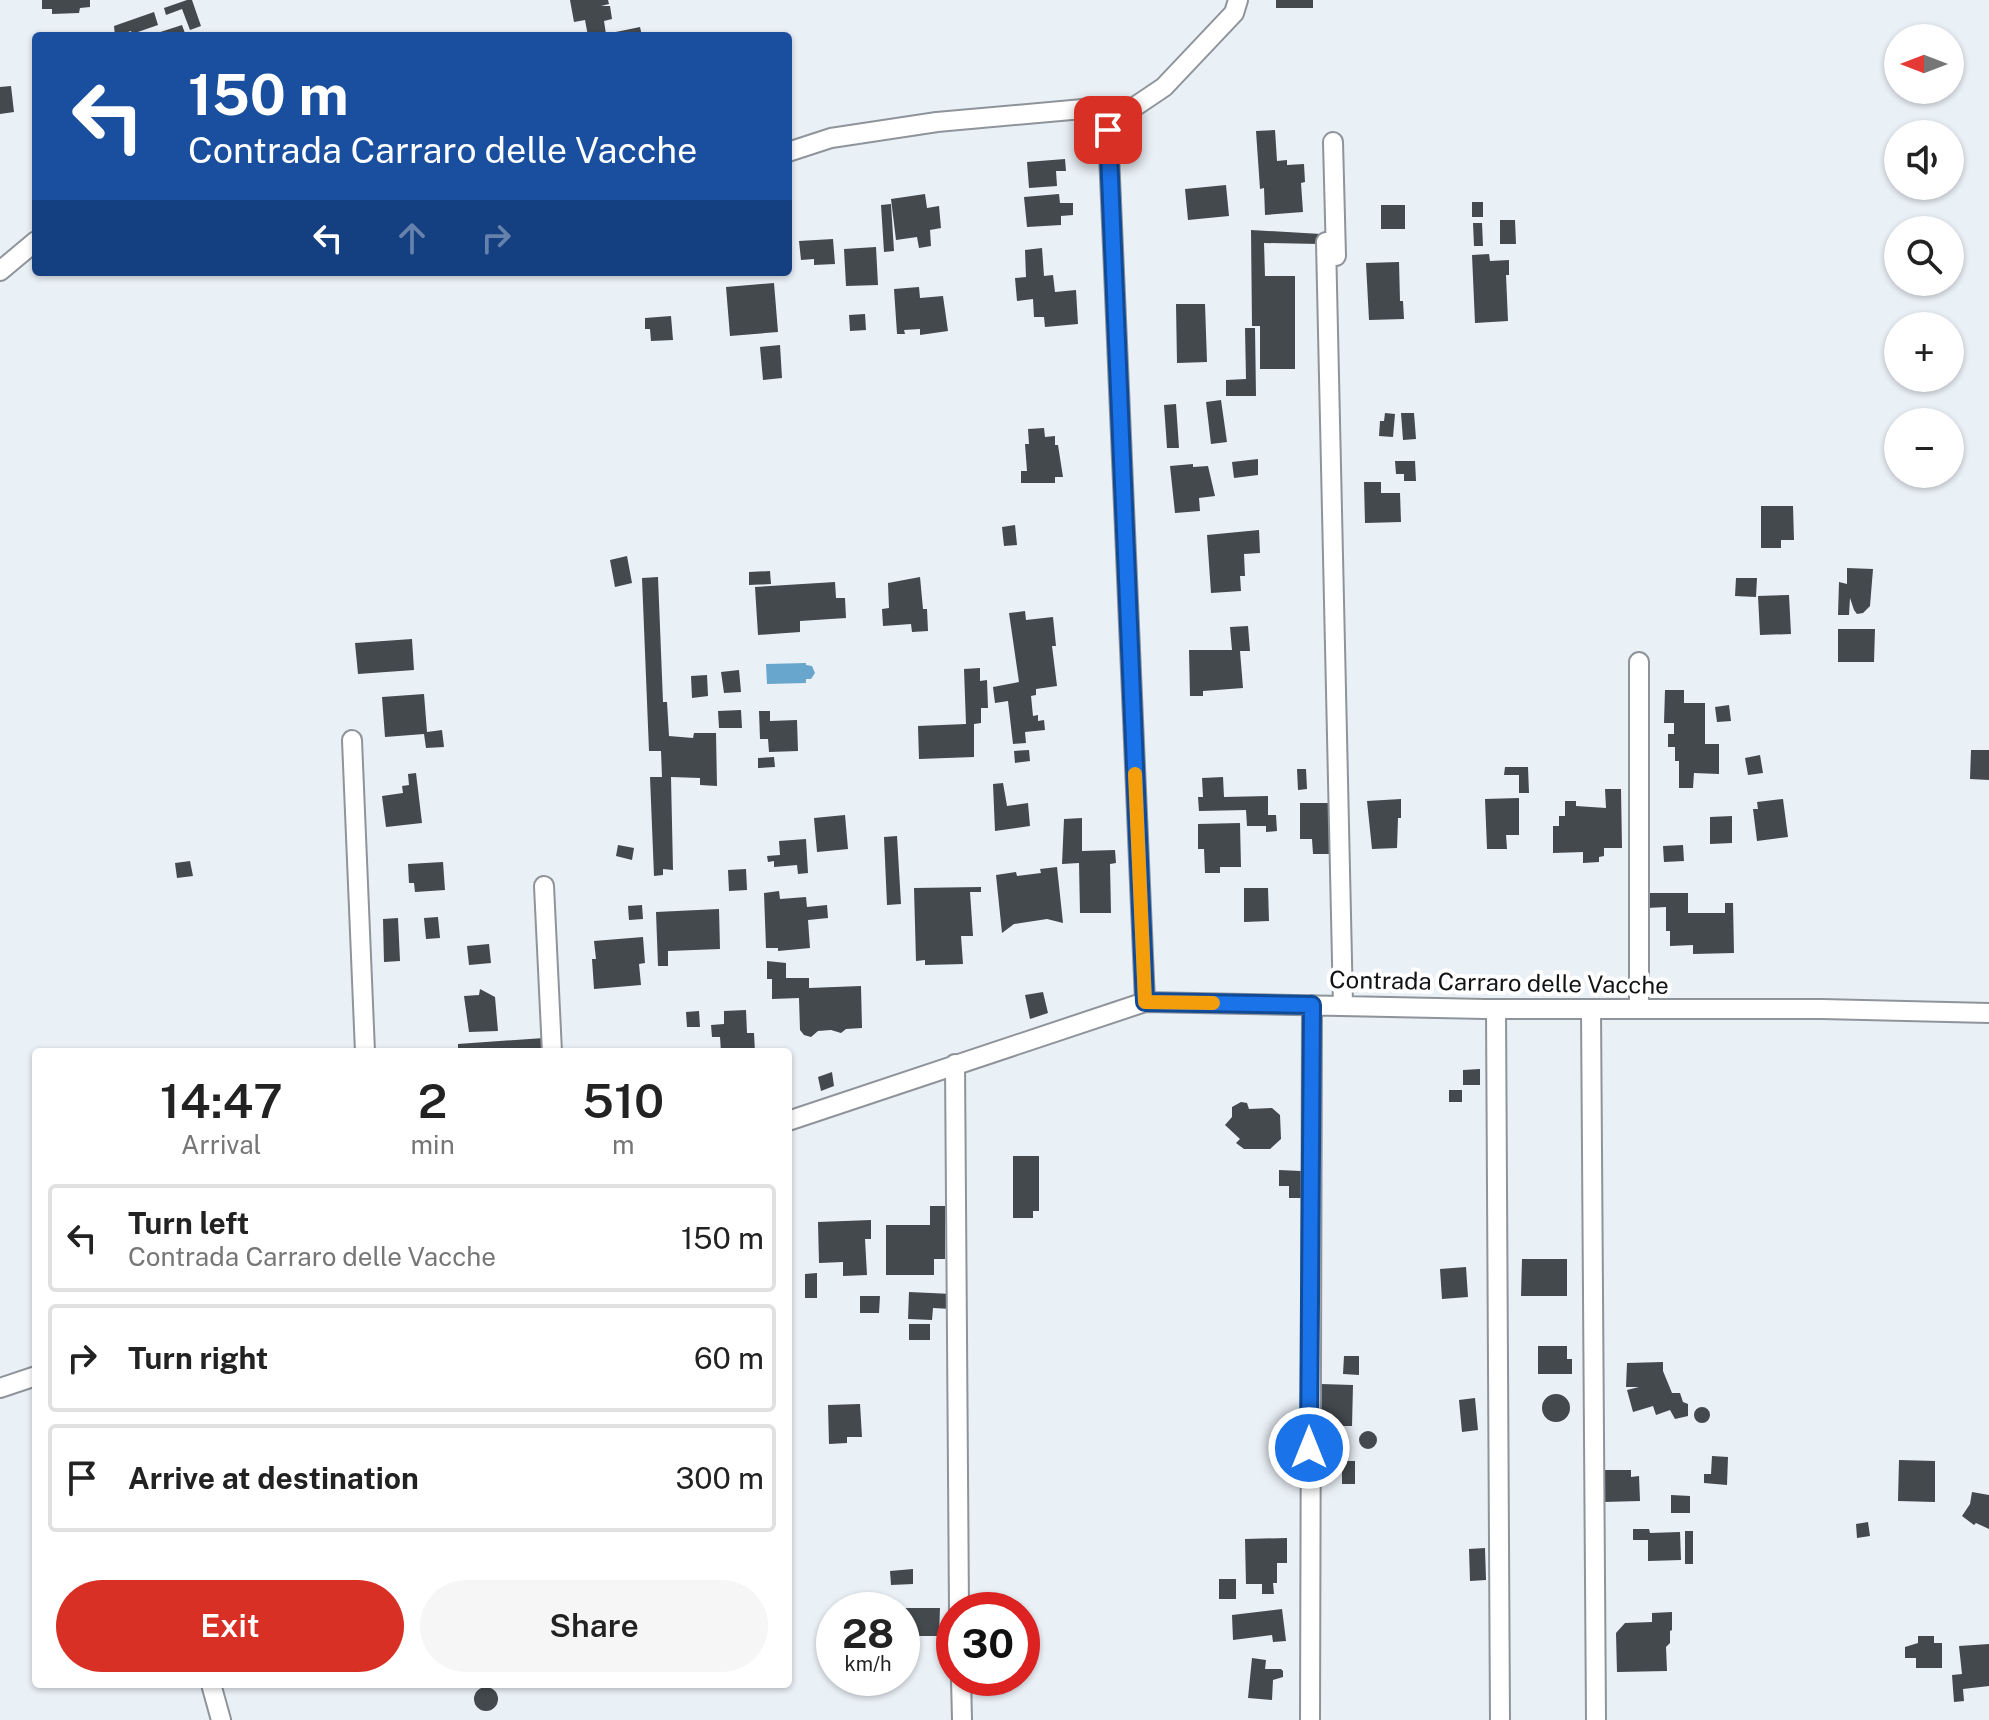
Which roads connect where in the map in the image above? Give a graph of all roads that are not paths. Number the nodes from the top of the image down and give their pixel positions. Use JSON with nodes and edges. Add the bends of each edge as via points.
{"nodes":[{"id":1,"x":1238,"y":0,"type":"edge"},
{"id":2,"x":1121,"y":116,"type":"junction"},
{"id":3,"x":1333,"y":142,"type":"dead end"},
{"id":4,"x":792,"y":151,"type":"edge"},
{"id":5,"x":1326,"y":242,"type":"dead end"},
{"id":6,"x":32,"y":244,"type":"edge"},
{"id":7,"x":0,"y":271,"type":"edge"},
{"id":8,"x":1328,"y":328,"type":"junction"},
{"id":9,"x":1639,"y":662,"type":"dead end"},
{"id":10,"x":352,"y":740,"type":"dead end"},
{"id":11,"x":544,"y":886,"type":"dead end"},
{"id":12,"x":1145,"y":1002,"type":"junction"},
{"id":13,"x":1312,"y":1005,"type":"junction"},
{"id":14,"x":1343,"y":1005,"type":"junction"},
{"id":15,"x":1496,"y":1009,"type":"junction"},
{"id":16,"x":1591,"y":1009,"type":"junction"},
{"id":17,"x":1639,"y":1009,"type":"junction"},
{"id":18,"x":1989,"y":1013,"type":"edge"},
{"id":19,"x":365,"y":1048,"type":"edge"},
{"id":20,"x":552,"y":1048,"type":"edge"},
{"id":21,"x":955,"y":1064,"type":"junction"},
{"id":22,"x":792,"y":1120,"type":"edge"},
{"id":23,"x":32,"y":1377,"type":"edge"},
{"id":24,"x":0,"y":1388,"type":"edge"},
{"id":25,"x":959,"y":1592,"type":"edge"},
{"id":26,"x":212,"y":1688,"type":"edge"},
{"id":27,"x":961,"y":1696,"type":"edge"},
{"id":28,"x":221,"y":1720,"type":"edge"},
{"id":29,"x":962,"y":1720,"type":"edge"},
{"id":30,"x":1310,"y":1720,"type":"edge"},
{"id":31,"x":1500,"y":1720,"type":"edge"},
{"id":32,"x":1596,"y":1720,"type":"edge"}],
"edges":[{"from":1,"to":2,"type":"street","via":[[1234,13],[1164,87]]},
{"from":2,"to":4,"type":"street","via":[[1094,108],[937,122],[831,138]]},
{"from":2,"to":12,"type":"street","via":[[1108,130]]},
{"from":3,"to":8,"type":"street","via":[[1338,307]]},
{"from":5,"to":8,"type":"street"},
{"from":6,"to":7,"type":"street"},
{"from":8,"to":14,"type":"street"},
{"from":9,"to":17,"type":"street"},
{"from":10,"to":19,"type":"street"},
{"from":11,"to":20,"type":"street"},
{"from":12,"to":13,"type":"street","name":"Contrada Carraro delle Vacche"},
{"from":12,"to":21,"type":"street","name":"Contrada Carraro delle Vacche"},
{"from":13,"to":14,"type":"street","name":"Contrada Carraro delle Vacche"},
{"from":13,"to":30,"type":"street"},
{"from":14,"to":15,"type":"street","name":"Contrada Carraro delle Vacche"},
{"from":15,"to":16,"type":"street","name":"Contrada Carraro delle Vacche"},
{"from":15,"to":31,"type":"street"},
{"from":16,"to":17,"type":"street","name":"Contrada Carraro delle Vacche"},
{"from":16,"to":32,"type":"street"},
{"from":17,"to":18,"type":"street","name":"Contrada Carraro delle Vacche"},
{"from":21,"to":22,"type":"street","name":"Contrada Carraro delle Vacche"},
{"from":21,"to":25,"type":"street"},
{"from":23,"to":24,"type":"street"},
{"from":26,"to":28,"type":"street"},
{"from":27,"to":29,"type":"street"}]}
